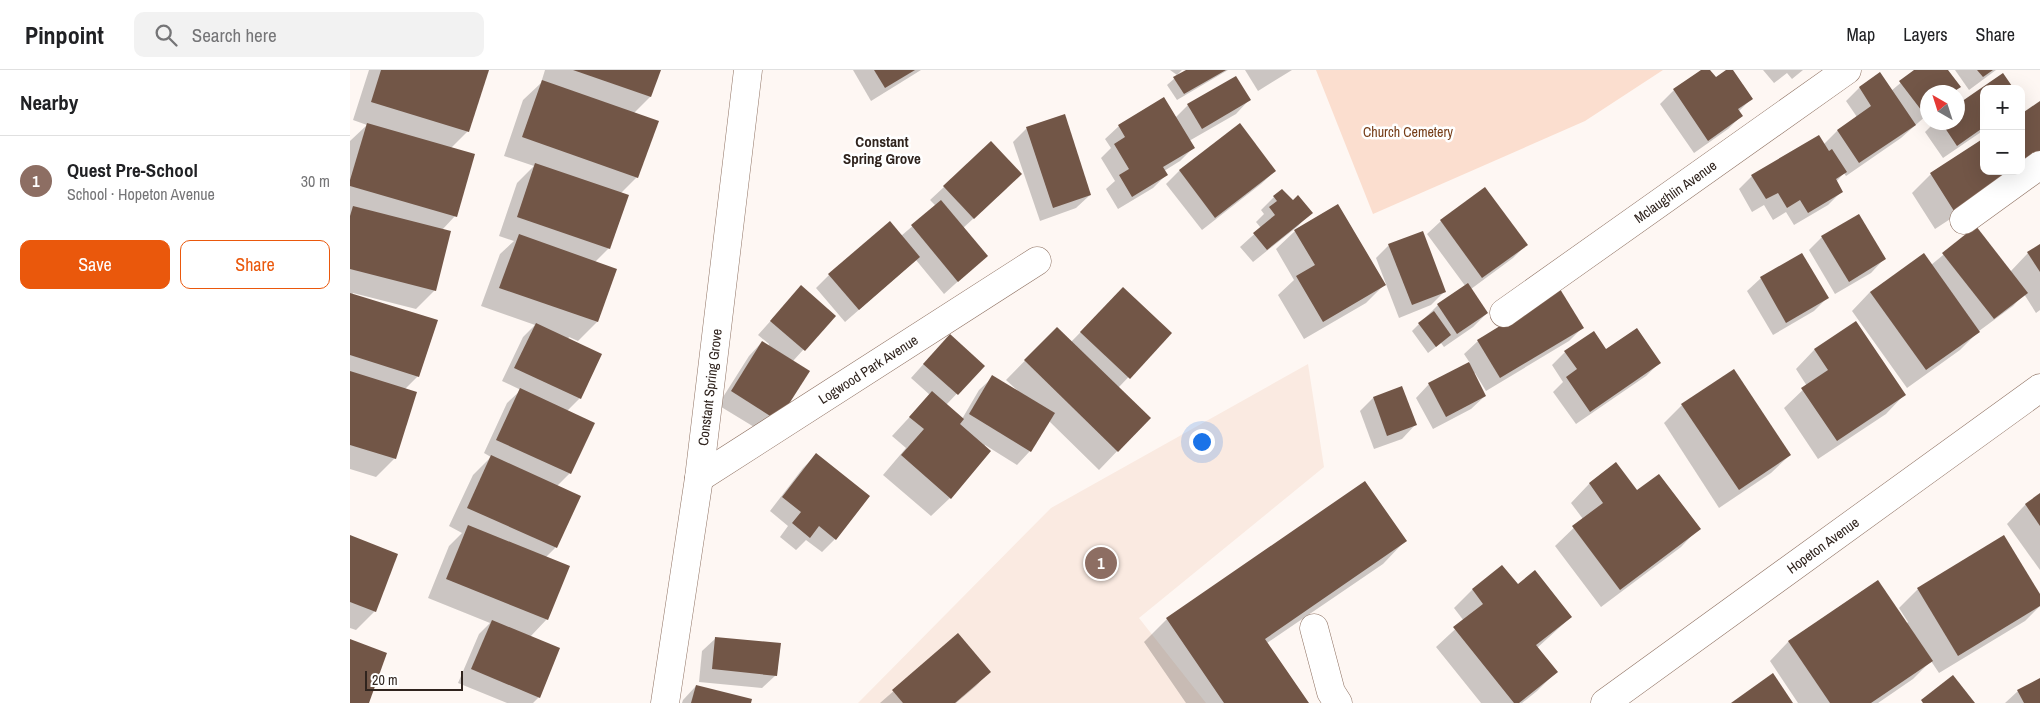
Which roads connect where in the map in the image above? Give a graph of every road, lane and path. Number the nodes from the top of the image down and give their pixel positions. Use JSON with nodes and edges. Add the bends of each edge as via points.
{"nodes":[{"id":1,"x":748,"y":70,"type":"edge"},
{"id":2,"x":1847,"y":70,"type":"edge"},
{"id":3,"x":2040,"y":165,"type":"edge"},
{"id":4,"x":1964,"y":220,"type":"dead end"},
{"id":5,"x":1037,"y":261,"type":"dead end"},
{"id":6,"x":1504,"y":313,"type":"dead end"},
{"id":7,"x":2040,"y":388,"type":"edge"},
{"id":8,"x":699,"y":478,"type":"junction"},
{"id":9,"x":1314,"y":628,"type":"dead end"},
{"id":10,"x":664,"y":703,"type":"edge"},
{"id":11,"x":1338,"y":703,"type":"edge"},
{"id":12,"x":1605,"y":703,"type":"edge"}],
"edges":[{"from":1,"to":8,"type":"street","name":"Constant Spring Grove"},
{"from":2,"to":6,"type":"street","name":"Mclaughlin Avenue"},
{"from":3,"to":4,"type":"street"},
{"from":5,"to":8,"type":"street","name":"Logwood Park Avenue"},
{"from":7,"to":12,"type":"street","name":"Hopeton Avenue"},
{"from":8,"to":10,"type":"street","name":"Constant Spring Grove"},
{"from":9,"to":11,"type":"street","via":[[1331,692]]}]}
